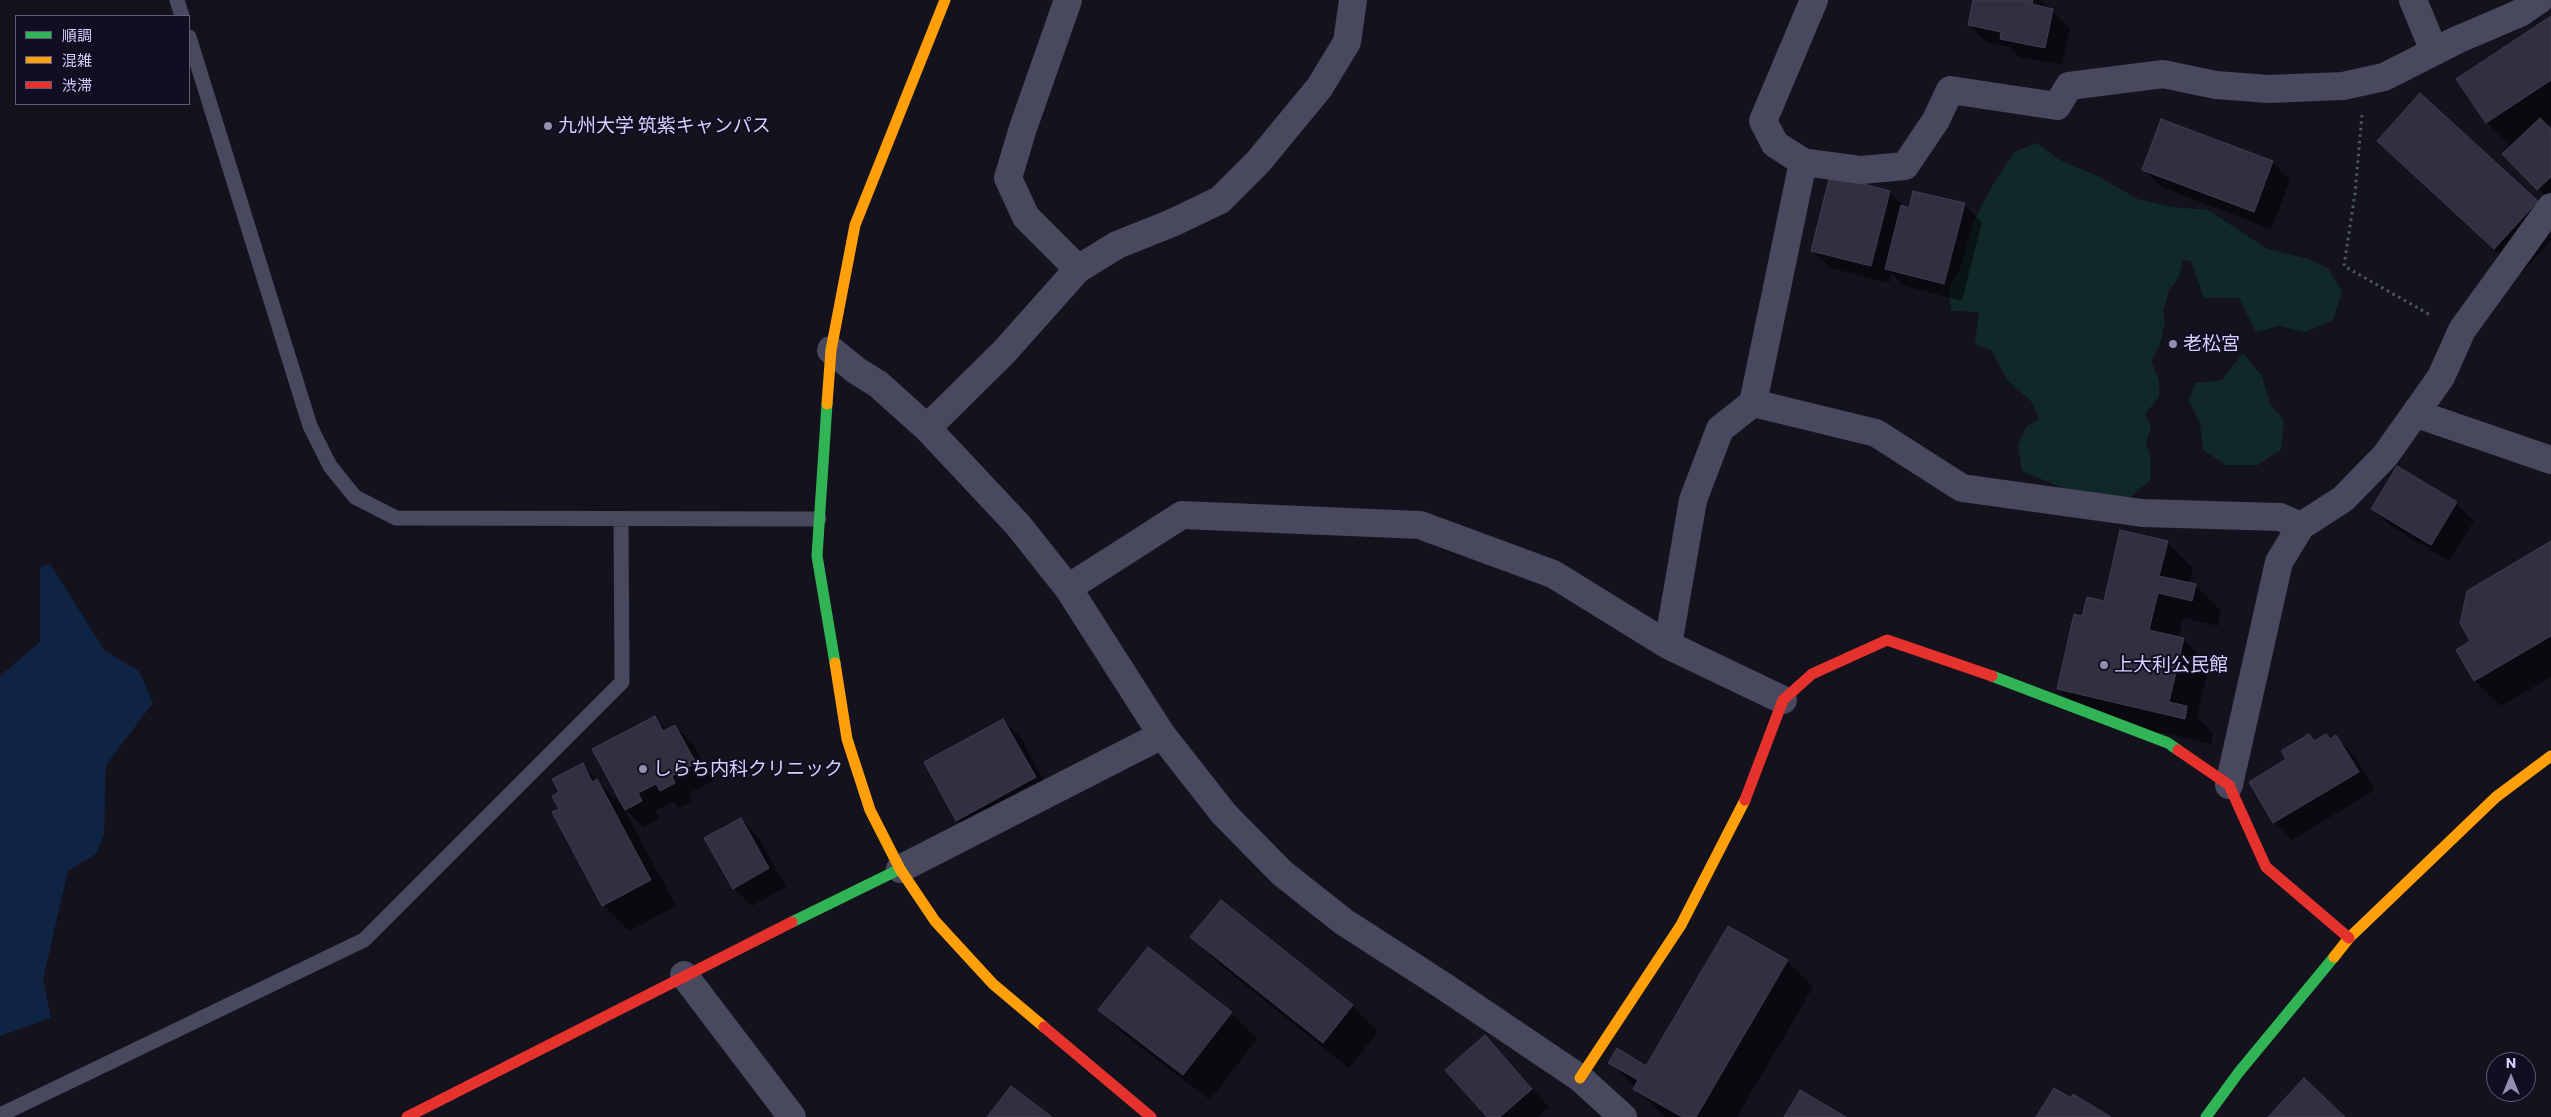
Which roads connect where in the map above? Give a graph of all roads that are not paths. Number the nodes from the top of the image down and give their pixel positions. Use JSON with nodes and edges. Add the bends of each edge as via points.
{"nodes":[{"id":1,"x":177,"y":0,"type":"edge"},
{"id":2,"x":945,"y":0,"type":"edge"},
{"id":3,"x":1068,"y":0,"type":"edge"},
{"id":4,"x":1353,"y":0,"type":"edge"},
{"id":5,"x":1814,"y":0,"type":"edge"},
{"id":6,"x":2413,"y":0,"type":"edge"},
{"id":7,"x":2539,"y":0,"type":"edge"},
{"id":8,"x":182,"y":15,"type":"edge"},
{"id":9,"x":190,"y":40,"type":"edge"},
{"id":10,"x":2434,"y":51,"type":"junction"},
{"id":11,"x":1803,"y":162,"type":"junction"},
{"id":12,"x":2551,"y":207,"type":"edge"},
{"id":13,"x":1078,"y":269,"type":"junction"},
{"id":14,"x":831,"y":350,"type":"junction"},
{"id":15,"x":1753,"y":403,"type":"junction"},
{"id":16,"x":2417,"y":414,"type":"junction"},
{"id":17,"x":927,"y":428,"type":"junction"},
{"id":18,"x":2551,"y":460,"type":"edge"},
{"id":19,"x":819,"y":519,"type":"junction"},
{"id":20,"x":621,"y":520,"type":"junction"},
{"id":21,"x":2301,"y":526,"type":"junction"},
{"id":22,"x":1068,"y":588,"type":"junction"},
{"id":23,"x":1668,"y":645,"type":"junction"},
{"id":24,"x":1783,"y":700,"type":"junction"},
{"id":25,"x":1162,"y":735,"type":"junction"},
{"id":26,"x":2551,"y":756,"type":"edge"},
{"id":27,"x":2229,"y":785,"type":"junction"},
{"id":28,"x":900,"y":869,"type":"junction"},
{"id":29,"x":2349,"y":938,"type":"junction"},
{"id":30,"x":684,"y":975,"type":"junction"},
{"id":31,"x":1580,"y":1078,"type":"junction"},
{"id":32,"x":0,"y":1115,"type":"edge"},
{"id":33,"x":407,"y":1117,"type":"edge"},
{"id":34,"x":792,"y":1117,"type":"edge"},
{"id":35,"x":1151,"y":1117,"type":"edge"},
{"id":36,"x":1623,"y":1117,"type":"edge"},
{"id":37,"x":2206,"y":1117,"type":"edge"}],
"edges":[{"from":1,"to":8,"type":"lane"},
{"from":2,"to":14,"type":"street","via":[[855,225]]},
{"from":3,"to":13,"type":"street","via":[[1008,178],[1026,217]]},
{"from":4,"to":13,"type":"street","via":[[1347,42],[1319,88],[1258,162],[1220,200],[1117,245]]},
{"from":5,"to":11,"type":"street","via":[[1763,121],[1775,144]]},
{"from":6,"to":10,"type":"street"},
{"from":7,"to":10,"type":"street"},
{"from":9,"to":20,"type":"lane","via":[[310,426],[330,466],[355,497],[396,518]]},
{"from":10,"to":11,"type":"street","via":[[2384,77],[2302,90],[2216,85],[2163,74],[2069,86],[2057,106],[1950,90],[1936,120],[1905,166],[1861,170]]},
{"from":11,"to":15,"type":"street"},
{"from":12,"to":16,"type":"street","via":[[2460,336],[2441,377]]},
{"from":13,"to":17,"type":"street","via":[[1004,352]]},
{"from":14,"to":17,"type":"street","via":[[878,384]]},
{"from":14,"to":19,"type":"street"},
{"from":15,"to":21,"type":"street","via":[[1876,433],[1962,488],[2142,513],[2280,517]]},
{"from":15,"to":23,"type":"street","via":[[1720,429],[1693,500]]},
{"from":16,"to":18,"type":"street"},
{"from":16,"to":21,"type":"street","via":[[2385,456],[2343,499]]},
{"from":17,"to":22,"type":"street","via":[[1018,525]]},
{"from":19,"to":20,"type":"lane"},
{"from":19,"to":28,"type":"street","via":[[817,556],[847,739],[870,810]]},
{"from":20,"to":32,"type":"lane","via":[[622,682],[364,940]]},
{"from":21,"to":27,"type":"street","via":[[2279,562]]},
{"from":22,"to":23,"type":"street","via":[[1182,515],[1420,525],[1553,574]]},
{"from":22,"to":25,"type":"street"},
{"from":23,"to":24,"type":"street"},
{"from":24,"to":27,"type":"street","via":[[1812,674],[1887,640],[2168,743]]},
{"from":24,"to":31,"type":"street","via":[[1751,788],[1680,925]]},
{"from":25,"to":28,"type":"street"},
{"from":25,"to":31,"type":"street","via":[[1224,814],[1282,873],[1344,922]]},
{"from":26,"to":29,"type":"street","via":[[2496,796]]},
{"from":27,"to":29,"type":"street","via":[[2266,866]]},
{"from":28,"to":30,"type":"street"},
{"from":28,"to":35,"type":"street","via":[[935,921],[993,984]]},
{"from":29,"to":37,"type":"street"},
{"from":30,"to":33,"type":"street"},
{"from":30,"to":34,"type":"street"},
{"from":31,"to":36,"type":"street"}]}
